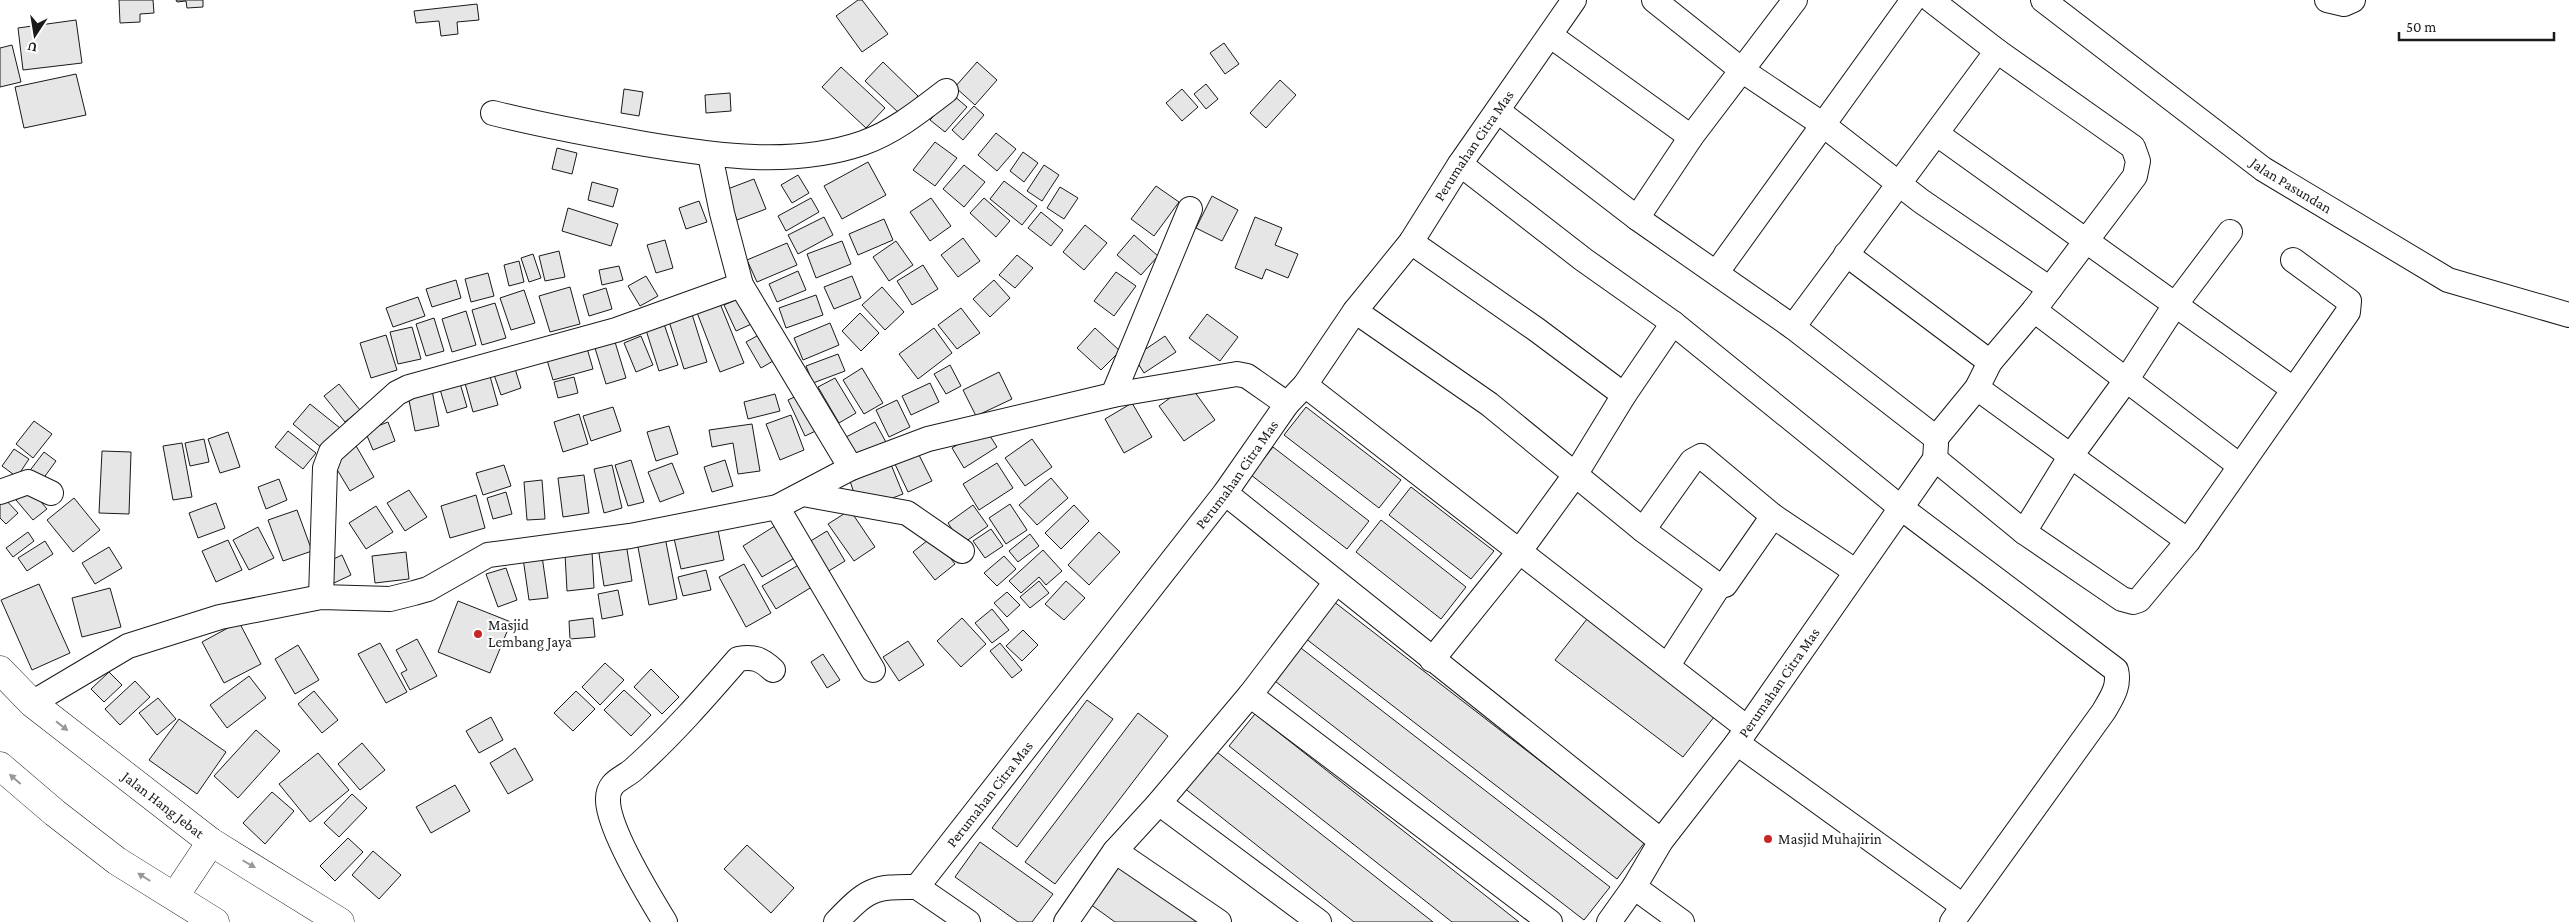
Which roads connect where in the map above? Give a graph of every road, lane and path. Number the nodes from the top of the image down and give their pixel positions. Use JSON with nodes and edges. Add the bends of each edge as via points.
{"nodes":[{"id":1,"x":1574,"y":0,"type":"edge"},
{"id":2,"x":1654,"y":0,"type":"edge"},
{"id":3,"x":1913,"y":0,"type":"edge"},
{"id":4,"x":1931,"y":0,"type":"edge"},
{"id":5,"x":2043,"y":0,"type":"edge"},
{"id":6,"x":2327,"y":0,"type":"edge"},
{"id":7,"x":2353,"y":0,"type":"edge"},
{"id":8,"x":1788,"y":2,"type":"edge"},
{"id":9,"x":1551,"y":36,"type":"junction"},
{"id":10,"x":1997,"y":50,"type":"junction"},
{"id":11,"x":1743,"y":71,"type":"junction"},
{"id":12,"x":946,"y":91,"type":"dead end"},
{"id":13,"x":1498,"y":111,"type":"junction"},
{"id":14,"x":493,"y":113,"type":"dead end"},
{"id":15,"x":1822,"y":124,"type":"junction"},
{"id":16,"x":1937,"y":134,"type":"junction"},
{"id":17,"x":1692,"y":137,"type":"junction"},
{"id":18,"x":710,"y":154,"type":"junction"},
{"id":19,"x":1460,"y":164,"type":"junction"},
{"id":20,"x":1898,"y":181,"type":"junction"},
{"id":21,"x":1190,"y":209,"type":"dead end"},
{"id":22,"x":1637,"y":218,"type":"junction"},
{"id":23,"x":2230,"y":232,"type":"dead end"},
{"id":24,"x":2086,"y":241,"type":"junction"},
{"id":25,"x":1411,"y":242,"type":"junction"},
{"id":26,"x":1846,"y":254,"type":"junction"},
{"id":27,"x":2293,"y":260,"type":"dead end"},
{"id":28,"x":1717,"y":272,"type":"junction"},
{"id":29,"x":741,"y":285,"type":"junction"},
{"id":30,"x":2050,"y":290,"type":"junction"},
{"id":31,"x":2175,"y":305,"type":"junction"},
{"id":32,"x":2034,"y":310,"type":"junction"},
{"id":33,"x":1354,"y":311,"type":"junction"},
{"id":34,"x":2569,"y":315,"type":"edge"},
{"id":35,"x":1673,"y":323,"type":"junction"},
{"id":36,"x":1793,"y":327,"type":"junction"},
{"id":37,"x":1990,"y":362,"type":"junction"},
{"id":38,"x":2126,"y":378,"type":"junction"},
{"id":39,"x":1305,"y":385,"type":"junction"},
{"id":40,"x":1977,"y":388,"type":"junction"},
{"id":41,"x":2293,"y":389,"type":"junction"},
{"id":42,"x":1113,"y":395,"type":"junction"},
{"id":43,"x":1624,"y":395,"type":"junction"},
{"id":44,"x":1287,"y":404,"type":"junction"},
{"id":45,"x":1936,"y":448,"type":"junction"},
{"id":46,"x":2070,"y":457,"type":"junction"},
{"id":47,"x":2240,"y":466,"type":"junction"},
{"id":48,"x":851,"y":468,"type":"junction"},
{"id":49,"x":1575,"y":475,"type":"junction"},
{"id":50,"x":0,"y":492,"type":"edge"},
{"id":51,"x":51,"y":493,"type":"dead end"},
{"id":52,"x":1225,"y":493,"type":"junction"},
{"id":53,"x":803,"y":494,"type":"junction"},
{"id":54,"x":777,"y":507,"type":"junction"},
{"id":55,"x":1900,"y":507,"type":"junction"},
{"id":56,"x":1773,"y":516,"type":"junction"},
{"id":57,"x":1643,"y":530,"type":"junction"},
{"id":58,"x":2024,"y":532,"type":"junction"},
{"id":59,"x":2188,"y":541,"type":"junction"},
{"id":60,"x":962,"y":551,"type":"dead end"},
{"id":61,"x":1519,"y":552,"type":"junction"},
{"id":62,"x":1855,"y":571,"type":"junction"},
{"id":63,"x":1336,"y":582,"type":"junction"},
{"id":64,"x":1718,"y":586,"type":"junction"},
{"id":65,"x":321,"y":597,"type":"junction"},
{"id":66,"x":1432,"y":660,"type":"junction"},
{"id":67,"x":1668,"y":665,"type":"junction"},
{"id":68,"x":0,"y":670,"type":"edge"},
{"id":69,"x":773,"y":670,"type":"dead end"},
{"id":70,"x":873,"y":670,"type":"dead end"},
{"id":71,"x":1250,"y":695,"type":"junction"},
{"id":72,"x":32,"y":703,"type":"junction"},
{"id":73,"x":1742,"y":735,"type":"junction"},
{"id":74,"x":0,"y":766,"type":"edge"},
{"id":75,"x":1159,"y":803,"type":"junction"},
{"id":76,"x":1661,"y":841,"type":"junction"},
{"id":77,"x":211,"y":842,"type":"junction"},
{"id":78,"x":1115,"y":851,"type":"junction"},
{"id":79,"x":917,"y":887,"type":"junction"},
{"id":80,"x":1634,"y":887,"type":"junction"},
{"id":81,"x":175,"y":896,"type":"junction"},
{"id":82,"x":1958,"y":914,"type":"edge"},
{"id":83,"x":215,"y":922,"type":"edge"},
{"id":84,"x":340,"y":922,"type":"edge"},
{"id":85,"x":665,"y":922,"type":"edge"},
{"id":86,"x":836,"y":922,"type":"edge"},
{"id":87,"x":968,"y":922,"type":"edge"},
{"id":88,"x":1066,"y":922,"type":"edge"},
{"id":89,"x":1219,"y":922,"type":"edge"},
{"id":90,"x":1319,"y":922,"type":"edge"},
{"id":91,"x":1550,"y":922,"type":"edge"},
{"id":92,"x":1609,"y":922,"type":"edge"},
{"id":93,"x":1682,"y":922,"type":"edge"}],
"edges":[{"from":1,"to":9,"type":"street","name":"Perumahan Citra Mas"},
{"from":2,"to":11,"type":"street"},
{"from":3,"to":15,"type":"street"},
{"from":4,"to":10,"type":"street","name":"Perumahan Citra Mas"},
{"from":5,"to":34,"type":"street","name":"Jalan Pasundan","via":[[2263,169],[2448,280]]},
{"from":6,"to":7,"type":"street","via":[[2344,4]]},
{"from":8,"to":11,"type":"street"},
{"from":9,"to":13,"type":"street","name":"Perumahan Citra Mas"},
{"from":9,"to":17,"type":"street"},
{"from":10,"to":16,"type":"street"},
{"from":10,"to":24,"type":"street","name":"Perumahan Citra Mas","via":[[2133,147],[2138,161],[2135,176]]},
{"from":11,"to":15,"type":"street"},
{"from":11,"to":17,"type":"street"},
{"from":12,"to":18,"type":"street","via":[[896,128],[862,143],[807,156]]},
{"from":13,"to":19,"type":"street","name":"Perumahan Citra Mas"},
{"from":13,"to":22,"type":"street"},
{"from":14,"to":18,"type":"street","via":[[562,130]]},
{"from":15,"to":20,"type":"street"},
{"from":15,"to":28,"type":"street"},
{"from":16,"to":20,"type":"street"},
{"from":16,"to":24,"type":"street"},
{"from":17,"to":22,"type":"street"},
{"from":18,"to":29,"type":"street"},
{"from":19,"to":25,"type":"street","name":"Perumahan Citra Mas"},
{"from":19,"to":35,"type":"street","via":[[1584,260]]},
{"from":20,"to":26,"type":"street"},
{"from":20,"to":30,"type":"street","via":[[1921,201]]},
{"from":21,"to":42,"type":"street"},
{"from":22,"to":28,"type":"street"},
{"from":23,"to":31,"type":"street"},
{"from":24,"to":30,"type":"street","name":"Perumahan Citra Mas"},
{"from":24,"to":31,"type":"street"},
{"from":25,"to":33,"type":"street","name":"Perumahan Citra Mas"},
{"from":25,"to":43,"type":"street"},
{"from":26,"to":36,"type":"street"},
{"from":26,"to":37,"type":"street"},
{"from":27,"to":41,"type":"street","via":[[2349,301],[2348,312]]},
{"from":28,"to":36,"type":"street"},
{"from":29,"to":48,"type":"street"},
{"from":29,"to":65,"type":"street","via":[[616,330],[397,392],[328,458]]},
{"from":30,"to":32,"type":"street","name":"Perumahan Citra Mas"},
{"from":31,"to":38,"type":"street"},
{"from":31,"to":41,"type":"street"},
{"from":32,"to":37,"type":"street","name":"Perumahan Citra Mas"},
{"from":32,"to":38,"type":"street"},
{"from":33,"to":39,"type":"street","name":"Perumahan Citra Mas"},
{"from":33,"to":49,"type":"street","via":[[1489,404]]},
{"from":35,"to":43,"type":"street"},
{"from":35,"to":55,"type":"street"},
{"from":36,"to":45,"type":"street"},
{"from":37,"to":40,"type":"street","name":"Perumahan Citra Mas"},
{"from":38,"to":46,"type":"street"},
{"from":38,"to":47,"type":"street"},
{"from":39,"to":44,"type":"street","name":"Perumahan Citra Mas"},
{"from":39,"to":61,"type":"street"},
{"from":40,"to":45,"type":"street","name":"Perumahan Citra Mas"},
{"from":40,"to":46,"type":"street"},
{"from":41,"to":47,"type":"street"},
{"from":42,"to":44,"type":"street","via":[[1237,374],[1247,376]]},
{"from":42,"to":48,"type":"street","via":[[928,439]]},
{"from":43,"to":49,"type":"street"},
{"from":44,"to":52,"type":"street","name":"Perumahan Citra Mas"},
{"from":45,"to":55,"type":"street","name":"Perumahan Citra Mas"},
{"from":45,"to":58,"type":"street"},
{"from":46,"to":58,"type":"street"},
{"from":46,"to":59,"type":"street"},
{"from":47,"to":59,"type":"street"},
{"from":48,"to":53,"type":"street"},
{"from":49,"to":57,"type":"street"},
{"from":49,"to":61,"type":"street"},
{"from":50,"to":51,"type":"street","via":[[28,482]]},
{"from":52,"to":63,"type":"street"},
{"from":52,"to":79,"type":"street","name":"Perumahan Citra Mas"},
{"from":53,"to":54,"type":"street"},
{"from":53,"to":60,"type":"street","via":[[907,513]]},
{"from":54,"to":65,"type":"street","via":[[630,536],[488,555],[428,589],[390,599]]},
{"from":54,"to":70,"type":"street"},
{"from":55,"to":62,"type":"street","name":"Perumahan Citra Mas"},
{"from":55,"to":82,"type":"street","via":[[2116,670],[2118,676],[2115,691],[2104,711]]},
{"from":56,"to":57,"type":"street","via":[[1701,456],[1692,461]]},
{"from":56,"to":62,"type":"street"},
{"from":56,"to":64,"type":"street","via":[[1725,585]]},
{"from":57,"to":64,"type":"street"},
{"from":58,"to":59,"type":"street","via":[[2122,599],[2133,602],[2143,597]]},
{"from":61,"to":66,"type":"street"},
{"from":61,"to":67,"type":"street"},
{"from":62,"to":73,"type":"street","name":"Perumahan Citra Mas"},
{"from":63,"to":66,"type":"street"},
{"from":63,"to":71,"type":"street"},
{"from":64,"to":67,"type":"street"},
{"from":65,"to":72,"type":"street","via":[[220,617],[128,646]]},
{"from":66,"to":76,"type":"street"},
{"from":67,"to":73,"type":"street"},
{"from":68,"to":72,"type":"highway","name":"Jalan Hang Jebat"},
{"from":69,"to":85,"type":"street","via":[[760,659],[738,659],[669,737],[614,782],[610,789],[610,811],[631,864]]},
{"from":71,"to":75,"type":"street"},
{"from":71,"to":91,"type":"street"},
{"from":72,"to":77,"type":"highway","name":"Jalan Hang Jebat","one_way":true},
{"from":73,"to":76,"type":"street","name":"Perumahan Citra Mas"},
{"from":73,"to":82,"type":"street"},
{"from":81,"to":74,"type":"highway","one_way":true,"via":[[110,855]]},
{"from":75,"to":78,"type":"street"},
{"from":75,"to":90,"type":"street"},
{"from":76,"to":80,"type":"street","name":"Perumahan Citra Mas"},
{"from":77,"to":81,"type":"highway"},
{"from":77,"to":84,"type":"highway","name":"Jalan Hang Jebat","one_way":true},
{"from":78,"to":88,"type":"street"},
{"from":78,"to":89,"type":"street"},
{"from":79,"to":86,"type":"street","via":[[895,886],[862,895]]},
{"from":79,"to":87,"type":"street"},
{"from":80,"to":92,"type":"street","name":"Perumahan Citra Mas"},
{"from":80,"to":93,"type":"street"},
{"from":81,"to":83,"type":"highway"}]}
